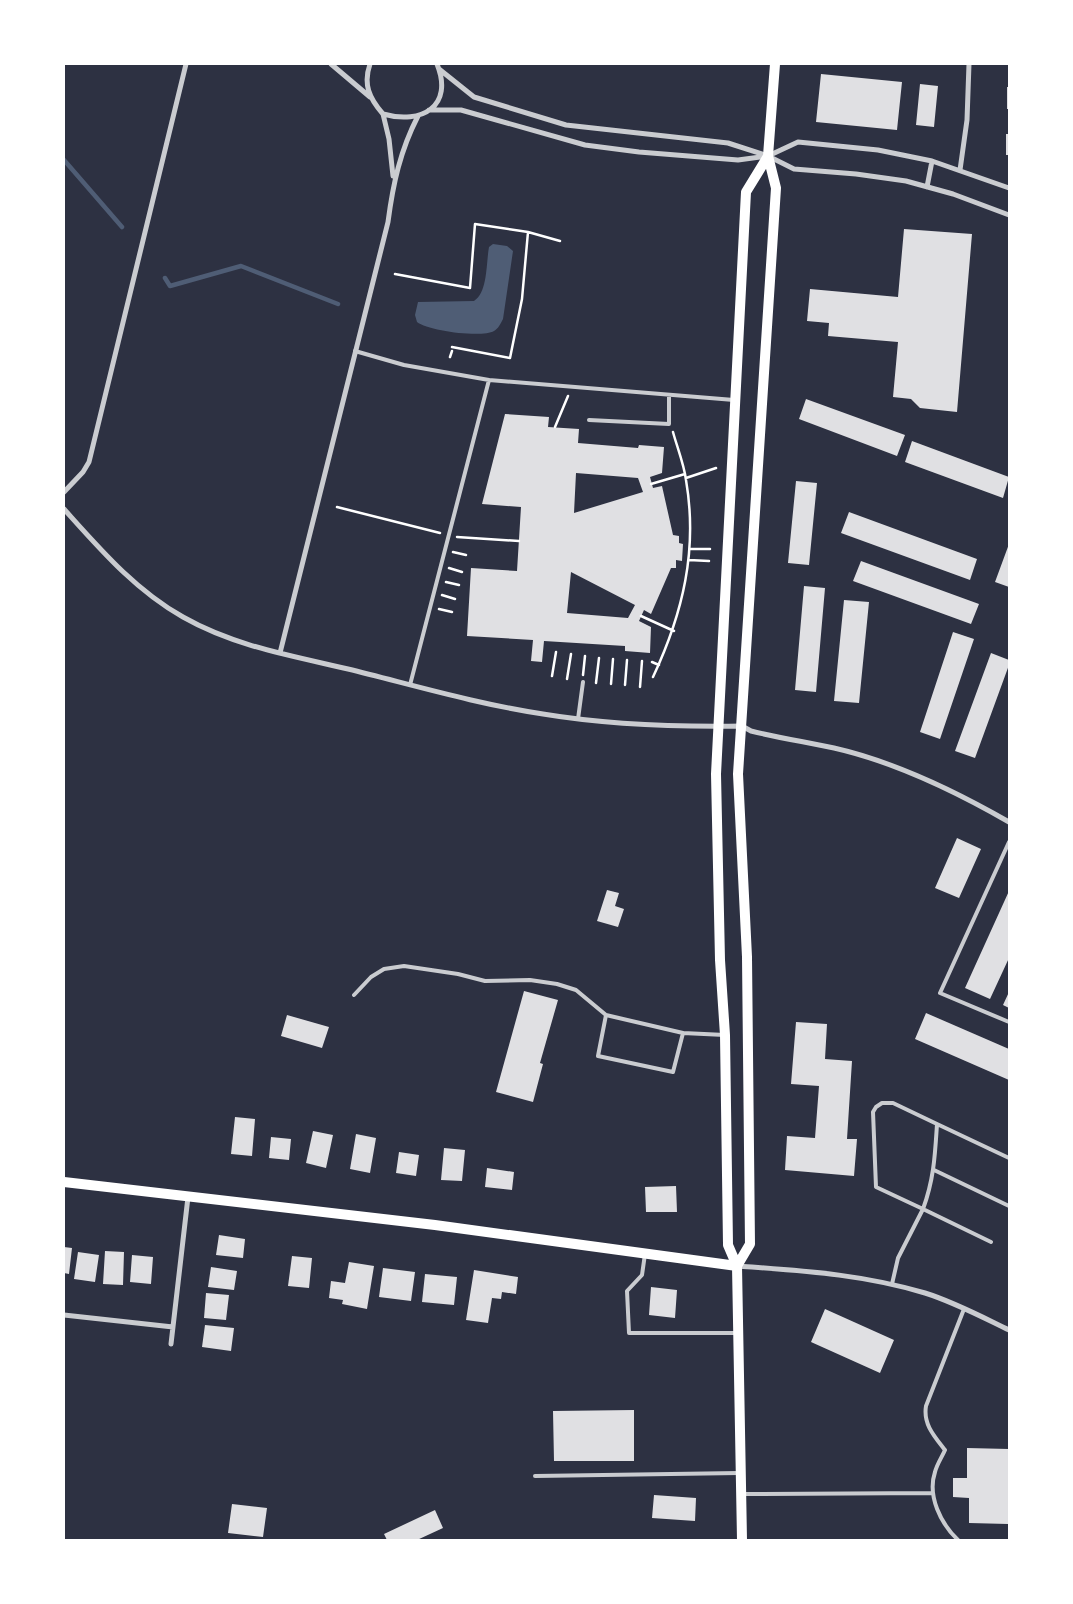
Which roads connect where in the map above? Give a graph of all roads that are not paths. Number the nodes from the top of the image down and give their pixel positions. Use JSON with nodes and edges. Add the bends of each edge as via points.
{"nodes":[{"id":1,"x":186,"y":64,"type":"edge"},
{"id":2,"x":331,"y":64,"type":"edge"},
{"id":3,"x":370,"y":64,"type":"edge"},
{"id":4,"x":775,"y":64,"type":"edge"},
{"id":5,"x":969,"y":64,"type":"edge"},
{"id":6,"x":438,"y":66,"type":"edge"},
{"id":7,"x":370,"y":97,"type":"junction"},
{"id":8,"x":429,"y":110,"type":"junction"},
{"id":9,"x":383,"y":114,"type":"junction"},
{"id":10,"x":418,"y":116,"type":"junction"},
{"id":11,"x":768,"y":156,"type":"junction"},
{"id":12,"x":932,"y":162,"type":"junction"},
{"id":13,"x":960,"y":170,"type":"junction"},
{"id":14,"x":394,"y":179,"type":"junction"},
{"id":15,"x":926,"y":187,"type":"junction"},
{"id":16,"x":1009,"y":188,"type":"edge"},
{"id":17,"x":1009,"y":215,"type":"edge"},
{"id":18,"x":355,"y":351,"type":"junction"},
{"id":19,"x":489,"y":380,"type":"junction"},
{"id":20,"x":669,"y":395,"type":"junction"},
{"id":21,"x":736,"y":400,"type":"junction"},
{"id":22,"x":589,"y":420,"type":"dead end"},
{"id":23,"x":64,"y":492,"type":"edge"},
{"id":24,"x":64,"y":509,"type":"edge"},
{"id":25,"x":280,"y":653,"type":"junction"},
{"id":26,"x":583,"y":682,"type":"road end"},
{"id":27,"x":410,"y":685,"type":"junction"},
{"id":28,"x":578,"y":719,"type":"junction"},
{"id":29,"x":720,"y":726,"type":"junction"},
{"id":30,"x":742,"y":726,"type":"junction"},
{"id":31,"x":1009,"y":822,"type":"edge"},
{"id":32,"x":1009,"y":842,"type":"edge"},
{"id":33,"x":354,"y":995,"type":"dead end"},
{"id":34,"x":606,"y":1016,"type":"junction"},
{"id":35,"x":1009,"y":1022,"type":"edge"},
{"id":36,"x":683,"y":1033,"type":"junction"},
{"id":37,"x":724,"y":1035,"type":"junction"},
{"id":38,"x":937,"y":1124,"type":"junction"},
{"id":39,"x":1009,"y":1158,"type":"edge"},
{"id":40,"x":934,"y":1170,"type":"junction"},
{"id":41,"x":64,"y":1182,"type":"edge"},
{"id":42,"x":188,"y":1197,"type":"junction"},
{"id":43,"x":1009,"y":1206,"type":"edge"},
{"id":44,"x":923,"y":1209,"type":"junction"},
{"id":45,"x":991,"y":1242,"type":"dead end"},
{"id":46,"x":645,"y":1254,"type":"junction"},
{"id":47,"x":738,"y":1266,"type":"junction"},
{"id":48,"x":892,"y":1284,"type":"junction"},
{"id":49,"x":964,"y":1309,"type":"junction"},
{"id":50,"x":64,"y":1314,"type":"edge"},
{"id":51,"x":173,"y":1327,"type":"junction"},
{"id":52,"x":1009,"y":1330,"type":"edge"},
{"id":53,"x":739,"y":1333,"type":"junction"},
{"id":54,"x":171,"y":1344,"type":"dead end"},
{"id":55,"x":742,"y":1473,"type":"junction"},
{"id":56,"x":535,"y":1476,"type":"dead end"},
{"id":57,"x":933,"y":1493,"type":"junction"},
{"id":58,"x":741,"y":1494,"type":"junction"},
{"id":59,"x":742,"y":1540,"type":"edge"},
{"id":60,"x":957,"y":1540,"type":"edge"}],
"edges":[{"from":1,"to":23,"type":"street","via":[[89,462]]},
{"from":2,"to":7,"type":"street"},
{"from":3,"to":7,"type":"street","via":[[366,86]]},
{"from":4,"to":11,"type":"main road"},
{"from":5,"to":13,"type":"street"},
{"from":6,"to":8,"type":"street","via":[[442,89]]},
{"from":6,"to":11,"type":"street","via":[[474,97],[539,118],[593,129],[728,143]]},
{"from":7,"to":9,"type":"street"},
{"from":8,"to":10,"type":"street"},
{"from":8,"to":11,"type":"street","via":[[461,110],[590,146],[731,160]]},
{"from":9,"to":10,"type":"street","via":[[407,119]]},
{"from":9,"to":14,"type":"street"},
{"from":10,"to":14,"type":"street","via":[[407,137]]},
{"from":11,"to":12,"type":"street","via":[[798,142],[878,150]]},
{"from":11,"to":15,"type":"street","via":[[794,169],[856,174]]},
{"from":11,"to":21,"type":"main road","via":[[746,192]]},
{"from":11,"to":30,"type":"main road","via":[[776,188]]},
{"from":12,"to":13,"type":"street"},
{"from":12,"to":15,"type":"street"},
{"from":13,"to":16,"type":"street"},
{"from":14,"to":18,"type":"street","via":[[388,222]]},
{"from":15,"to":17,"type":"street"},
{"from":18,"to":19,"type":"lane","via":[[404,365]]},
{"from":18,"to":25,"type":"street"},
{"from":19,"to":20,"type":"lane"},
{"from":19,"to":27,"type":"lane"},
{"from":20,"to":21,"type":"lane"},
{"from":20,"to":22,"type":"lane","via":[[669,424]]},
{"from":21,"to":29,"type":"main road"},
{"from":24,"to":25,"type":"street","via":[[119,569],[159,602],[226,638]]},
{"from":25,"to":27,"type":"street"},
{"from":26,"to":28,"type":"lane"},
{"from":27,"to":28,"type":"street","via":[[496,706]]},
{"from":28,"to":29,"type":"street","via":[[675,727]]},
{"from":29,"to":30,"type":"street"},
{"from":29,"to":37,"type":"main road","via":[[716,774]]},
{"from":30,"to":31,"type":"street","via":[[751,732],[835,748],[894,767],[956,793]]},
{"from":30,"to":47,"type":"main road","via":[[738,774],[747,957],[750,1244]]},
{"from":32,"to":35,"type":"lane","via":[[940,992]]},
{"from":33,"to":34,"type":"lane","via":[[371,976],[384,968],[404,966],[485,981],[530,980],[558,984],[576,990]]},
{"from":34,"to":36,"type":"lane"},
{"from":34,"to":36,"type":"lane","via":[[598,1056],[674,1072]]},
{"from":36,"to":37,"type":"lane"},
{"from":37,"to":47,"type":"main road","via":[[728,1245]]},
{"from":38,"to":39,"type":"lane"},
{"from":38,"to":40,"type":"lane"},
{"from":38,"to":44,"type":"lane","via":[[893,1103],[882,1103],[873,1112],[876,1187]]},
{"from":40,"to":43,"type":"lane"},
{"from":40,"to":44,"type":"lane"},
{"from":41,"to":42,"type":"main road"},
{"from":42,"to":46,"type":"main road","via":[[416,1222]]},
{"from":42,"to":51,"type":"street"},
{"from":44,"to":45,"type":"lane"},
{"from":44,"to":48,"type":"lane","via":[[898,1258]]},
{"from":46,"to":47,"type":"main road"},
{"from":46,"to":53,"type":"lane","via":[[642,1275],[627,1291],[629,1334]]},
{"from":47,"to":48,"type":"street","via":[[830,1272]]},
{"from":47,"to":53,"type":"main road"},
{"from":48,"to":49,"type":"street"},
{"from":49,"to":52,"type":"street"},
{"from":49,"to":57,"type":"lane","via":[[926,1406],[928,1428],[945,1450],[935,1471]]},
{"from":50,"to":51,"type":"street"},
{"from":51,"to":54,"type":"street"},
{"from":53,"to":55,"type":"main road"},
{"from":55,"to":56,"type":"lane"},
{"from":55,"to":58,"type":"main road"},
{"from":57,"to":58,"type":"lane"},
{"from":57,"to":60,"type":"lane","via":[[947,1530]]},
{"from":58,"to":59,"type":"main road"}]}
